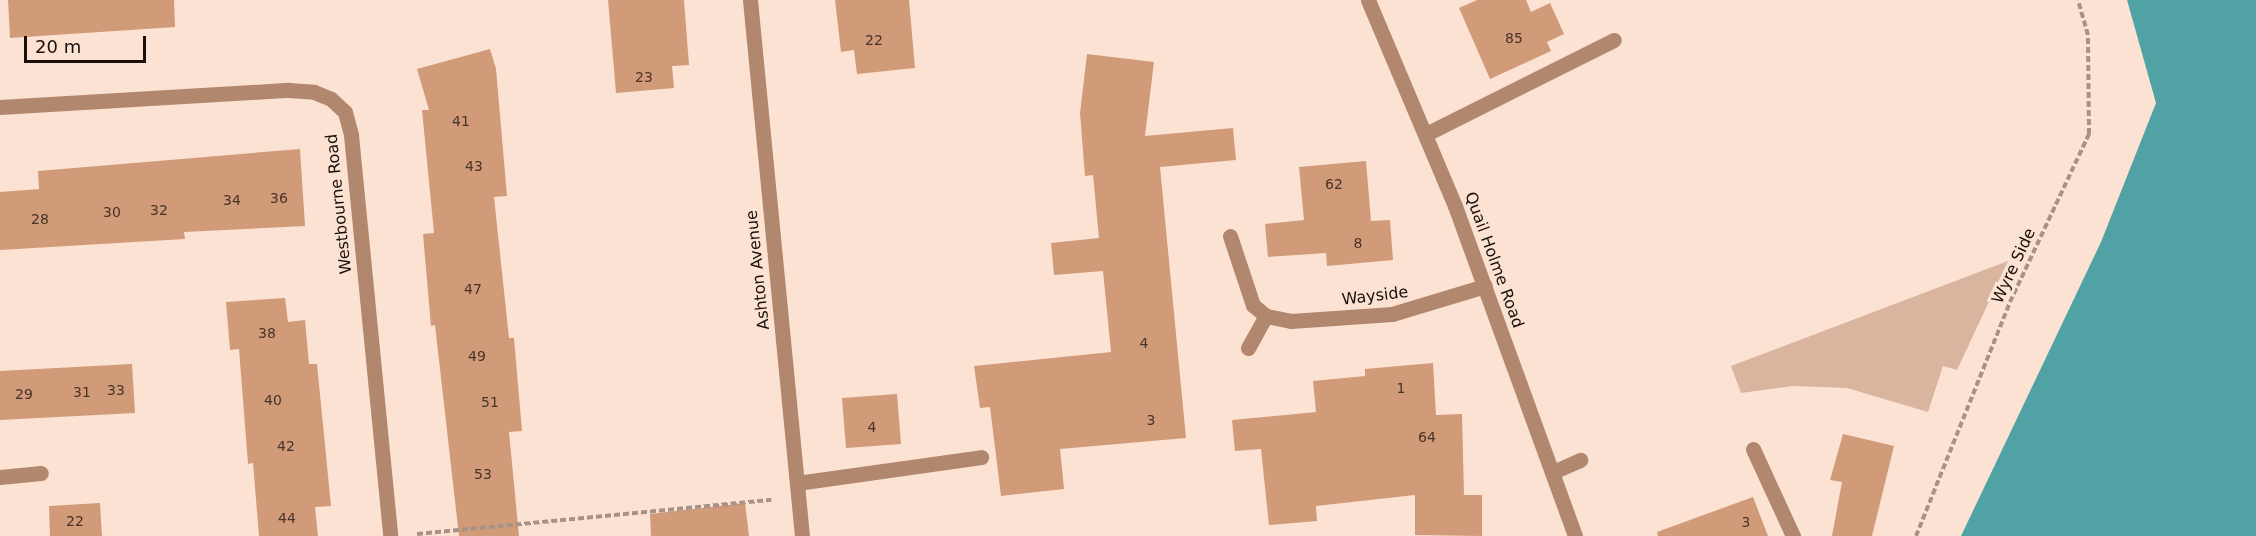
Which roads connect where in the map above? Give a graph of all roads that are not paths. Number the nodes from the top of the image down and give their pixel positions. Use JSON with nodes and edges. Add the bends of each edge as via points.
{"nodes":[{"id":1,"x":750,"y":0,"type":"edge"},
{"id":2,"x":1368,"y":0,"type":"edge"},
{"id":3,"x":1614,"y":40,"type":"dead end"},
{"id":4,"x":0,"y":107,"type":"edge"},
{"id":5,"x":1426,"y":134,"type":"junction"},
{"id":6,"x":1230,"y":236,"type":"dead end"},
{"id":7,"x":1485,"y":286,"type":"junction"},
{"id":8,"x":1266,"y":316,"type":"junction"},
{"id":9,"x":1248,"y":348,"type":"dead end"},
{"id":10,"x":1753,"y":449,"type":"dead end"},
{"id":11,"x":981,"y":458,"type":"dead end"},
{"id":12,"x":1580,"y":460,"type":"dead end"},
{"id":13,"x":1553,"y":472,"type":"junction"},
{"id":14,"x":41,"y":473,"type":"dead end"},
{"id":15,"x":0,"y":477,"type":"edge"},
{"id":16,"x":798,"y":490,"type":"junction"},
{"id":17,"x":390,"y":536,"type":"edge"},
{"id":18,"x":802,"y":536,"type":"edge"},
{"id":19,"x":1575,"y":536,"type":"edge"},
{"id":20,"x":1793,"y":536,"type":"edge"}],
"edges":[{"from":1,"to":16,"type":"street","name":"Ashton Avenue"},
{"from":2,"to":5,"type":"street","name":"Quail Holme Road"},
{"from":3,"to":5,"type":"street"},
{"from":4,"to":17,"type":"street","name":"Westbourne Road","via":[[288,90],[314,92],[331,99],[345,112],[351,135]]},
{"from":5,"to":7,"type":"street","name":"Quail Holme Road"},
{"from":6,"to":8,"type":"street","via":[[1253,305]]},
{"from":7,"to":8,"type":"street","name":"Wayside","via":[[1392,314],[1291,321]]},
{"from":7,"to":13,"type":"street","name":"Quail Holme Road"},
{"from":8,"to":9,"type":"street"},
{"from":10,"to":20,"type":"street"},
{"from":11,"to":16,"type":"street"},
{"from":12,"to":13,"type":"street"},
{"from":13,"to":19,"type":"street","name":"Quail Holme Road"},
{"from":14,"to":15,"type":"street"},
{"from":16,"to":18,"type":"street","name":"Ashton Avenue"}]}
